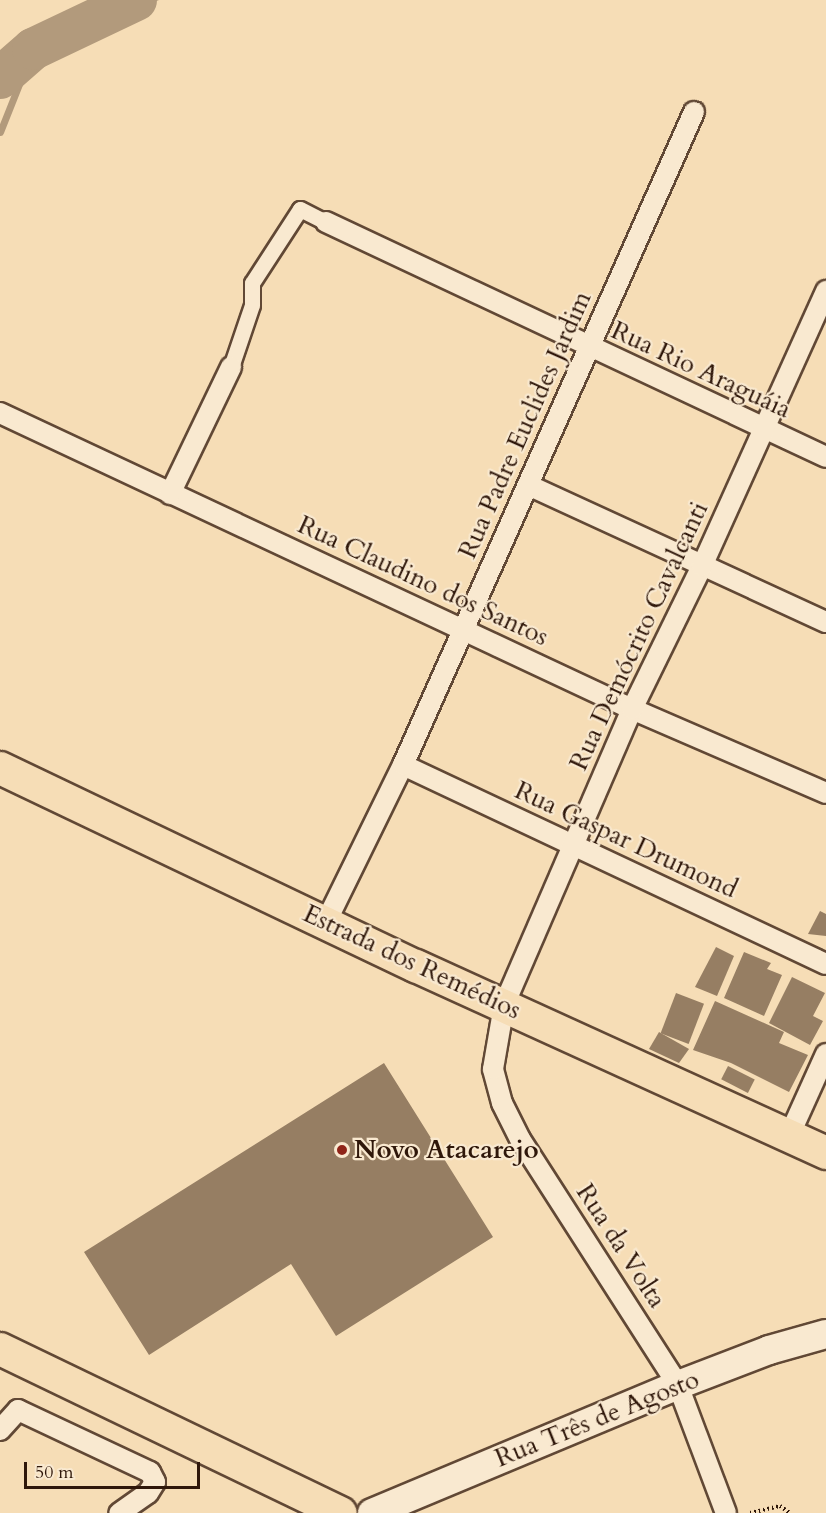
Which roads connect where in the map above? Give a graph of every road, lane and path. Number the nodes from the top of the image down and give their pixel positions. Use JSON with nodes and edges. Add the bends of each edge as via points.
{"nodes":[{"id":1,"x":694,"y":112,"type":"dead end"},
{"id":2,"x":326,"y":222,"type":"joint"},
{"id":3,"x":826,"y":291,"type":"edge"},
{"id":4,"x":590,"y":348,"type":"junction"},
{"id":5,"x":231,"y":367,"type":"joint"},
{"id":6,"x":0,"y":413,"type":"edge"},
{"id":7,"x":762,"y":429,"type":"junction"},
{"id":8,"x":826,"y":457,"type":"edge"},
{"id":9,"x":528,"y":485,"type":"junction"},
{"id":10,"x":170,"y":494,"type":"junction"},
{"id":11,"x":702,"y":566,"type":"junction"},
{"id":12,"x":826,"y":622,"type":"edge"},
{"id":13,"x":463,"y":629,"type":"junction"},
{"id":14,"x":632,"y":709,"type":"junction"},
{"id":15,"x":403,"y":765,"type":"junction"},
{"id":16,"x":0,"y":768,"type":"edge"},
{"id":17,"x":826,"y":793,"type":"edge"},
{"id":18,"x":573,"y":845,"type":"junction"},
{"id":19,"x":326,"y":922,"type":"junction"},
{"id":20,"x":826,"y":964,"type":"edge"},
{"id":21,"x":504,"y":1005,"type":"junction"},
{"id":22,"x":826,"y":1054,"type":"edge"},
{"id":23,"x":789,"y":1136,"type":"junction"},
{"id":24,"x":826,"y":1153,"type":"edge"},
{"id":25,"x":826,"y":1334,"type":"edge"},
{"id":26,"x":0,"y":1349,"type":"edge"},
{"id":27,"x":678,"y":1385,"type":"junction"},
{"id":28,"x":0,"y":1429,"type":"edge"},
{"id":29,"x":119,"y":1513,"type":"edge"},
{"id":30,"x":341,"y":1513,"type":"edge"},
{"id":31,"x":372,"y":1513,"type":"edge"},
{"id":32,"x":726,"y":1513,"type":"edge"},
{"id":33,"x":750,"y":1513,"type":"edge"},
{"id":34,"x":790,"y":1513,"type":"edge"}],
"edges":[{"from":1,"to":4,"type":"street","name":"Rua Padre Euclides Jardim"},
{"from":2,"to":4,"type":"street","name":"Rua Rio Araguáia"},
{"from":2,"to":5,"type":"street","via":[[300,209],[252,283],[252,304]]},
{"from":3,"to":7,"type":"street","name":"Rua Demócrito Cavalcanti"},
{"from":4,"to":7,"type":"street","name":"Rua Rio Araguáia"},
{"from":4,"to":9,"type":"street","name":"Rua Padre Euclides Jardim"},
{"from":5,"to":10,"type":"street"},
{"from":6,"to":10,"type":"street","name":"Rua Claudino dos Santos"},
{"from":7,"to":8,"type":"street","name":"Rua Rio Araguáia"},
{"from":7,"to":11,"type":"street","name":"Rua Demócrito Cavalcanti"},
{"from":9,"to":11,"type":"street"},
{"from":9,"to":13,"type":"street","name":"Rua Padre Euclides Jardim"},
{"from":10,"to":13,"type":"street","name":"Rua Claudino dos Santos"},
{"from":11,"to":12,"type":"street"},
{"from":11,"to":14,"type":"street","name":"Rua Demócrito Cavalcanti"},
{"from":13,"to":14,"type":"street","name":"Rua Claudino dos Santos"},
{"from":13,"to":15,"type":"street","name":"Rua Padre Euclides Jardim"},
{"from":14,"to":17,"type":"street","name":"Rua Claudino dos Santos"},
{"from":14,"to":18,"type":"street","name":"Rua Demócrito Cavalcanti"},
{"from":15,"to":18,"type":"street","name":"Rua Gaspar Drumond"},
{"from":15,"to":19,"type":"street","name":"Rua Padre Euclides Jardim"},
{"from":16,"to":19,"type":"main road","name":"Estrada dos Remédios"},
{"from":18,"to":20,"type":"street","name":"Rua Gaspar Drumond"},
{"from":18,"to":21,"type":"street","name":"Rua Demócrito Cavalcanti"},
{"from":19,"to":21,"type":"main road","name":"Estrada dos Remédios"},
{"from":21,"to":23,"type":"main road","name":"Estrada dos Remédios"},
{"from":21,"to":27,"type":"street","name":"Rua da Volta","via":[[493,1069],[502,1103],[520,1139]]},
{"from":22,"to":23,"type":"street"},
{"from":23,"to":24,"type":"main road","name":"Estrada dos Remédios"},
{"from":25,"to":27,"type":"main road","name":"Rua Três de Agosto","via":[[769,1350]]},
{"from":26,"to":30,"type":"main road"},
{"from":27,"to":31,"type":"main road","name":"Rua Três de Agosto"},
{"from":27,"to":32,"type":"street","name":"Rua da Volta"},
{"from":28,"to":29,"type":"street","via":[[18,1410],[150,1472],[155,1482],[148,1492]]},
{"from":33,"to":34,"type":"path","via":[[780,1506]]}]}
